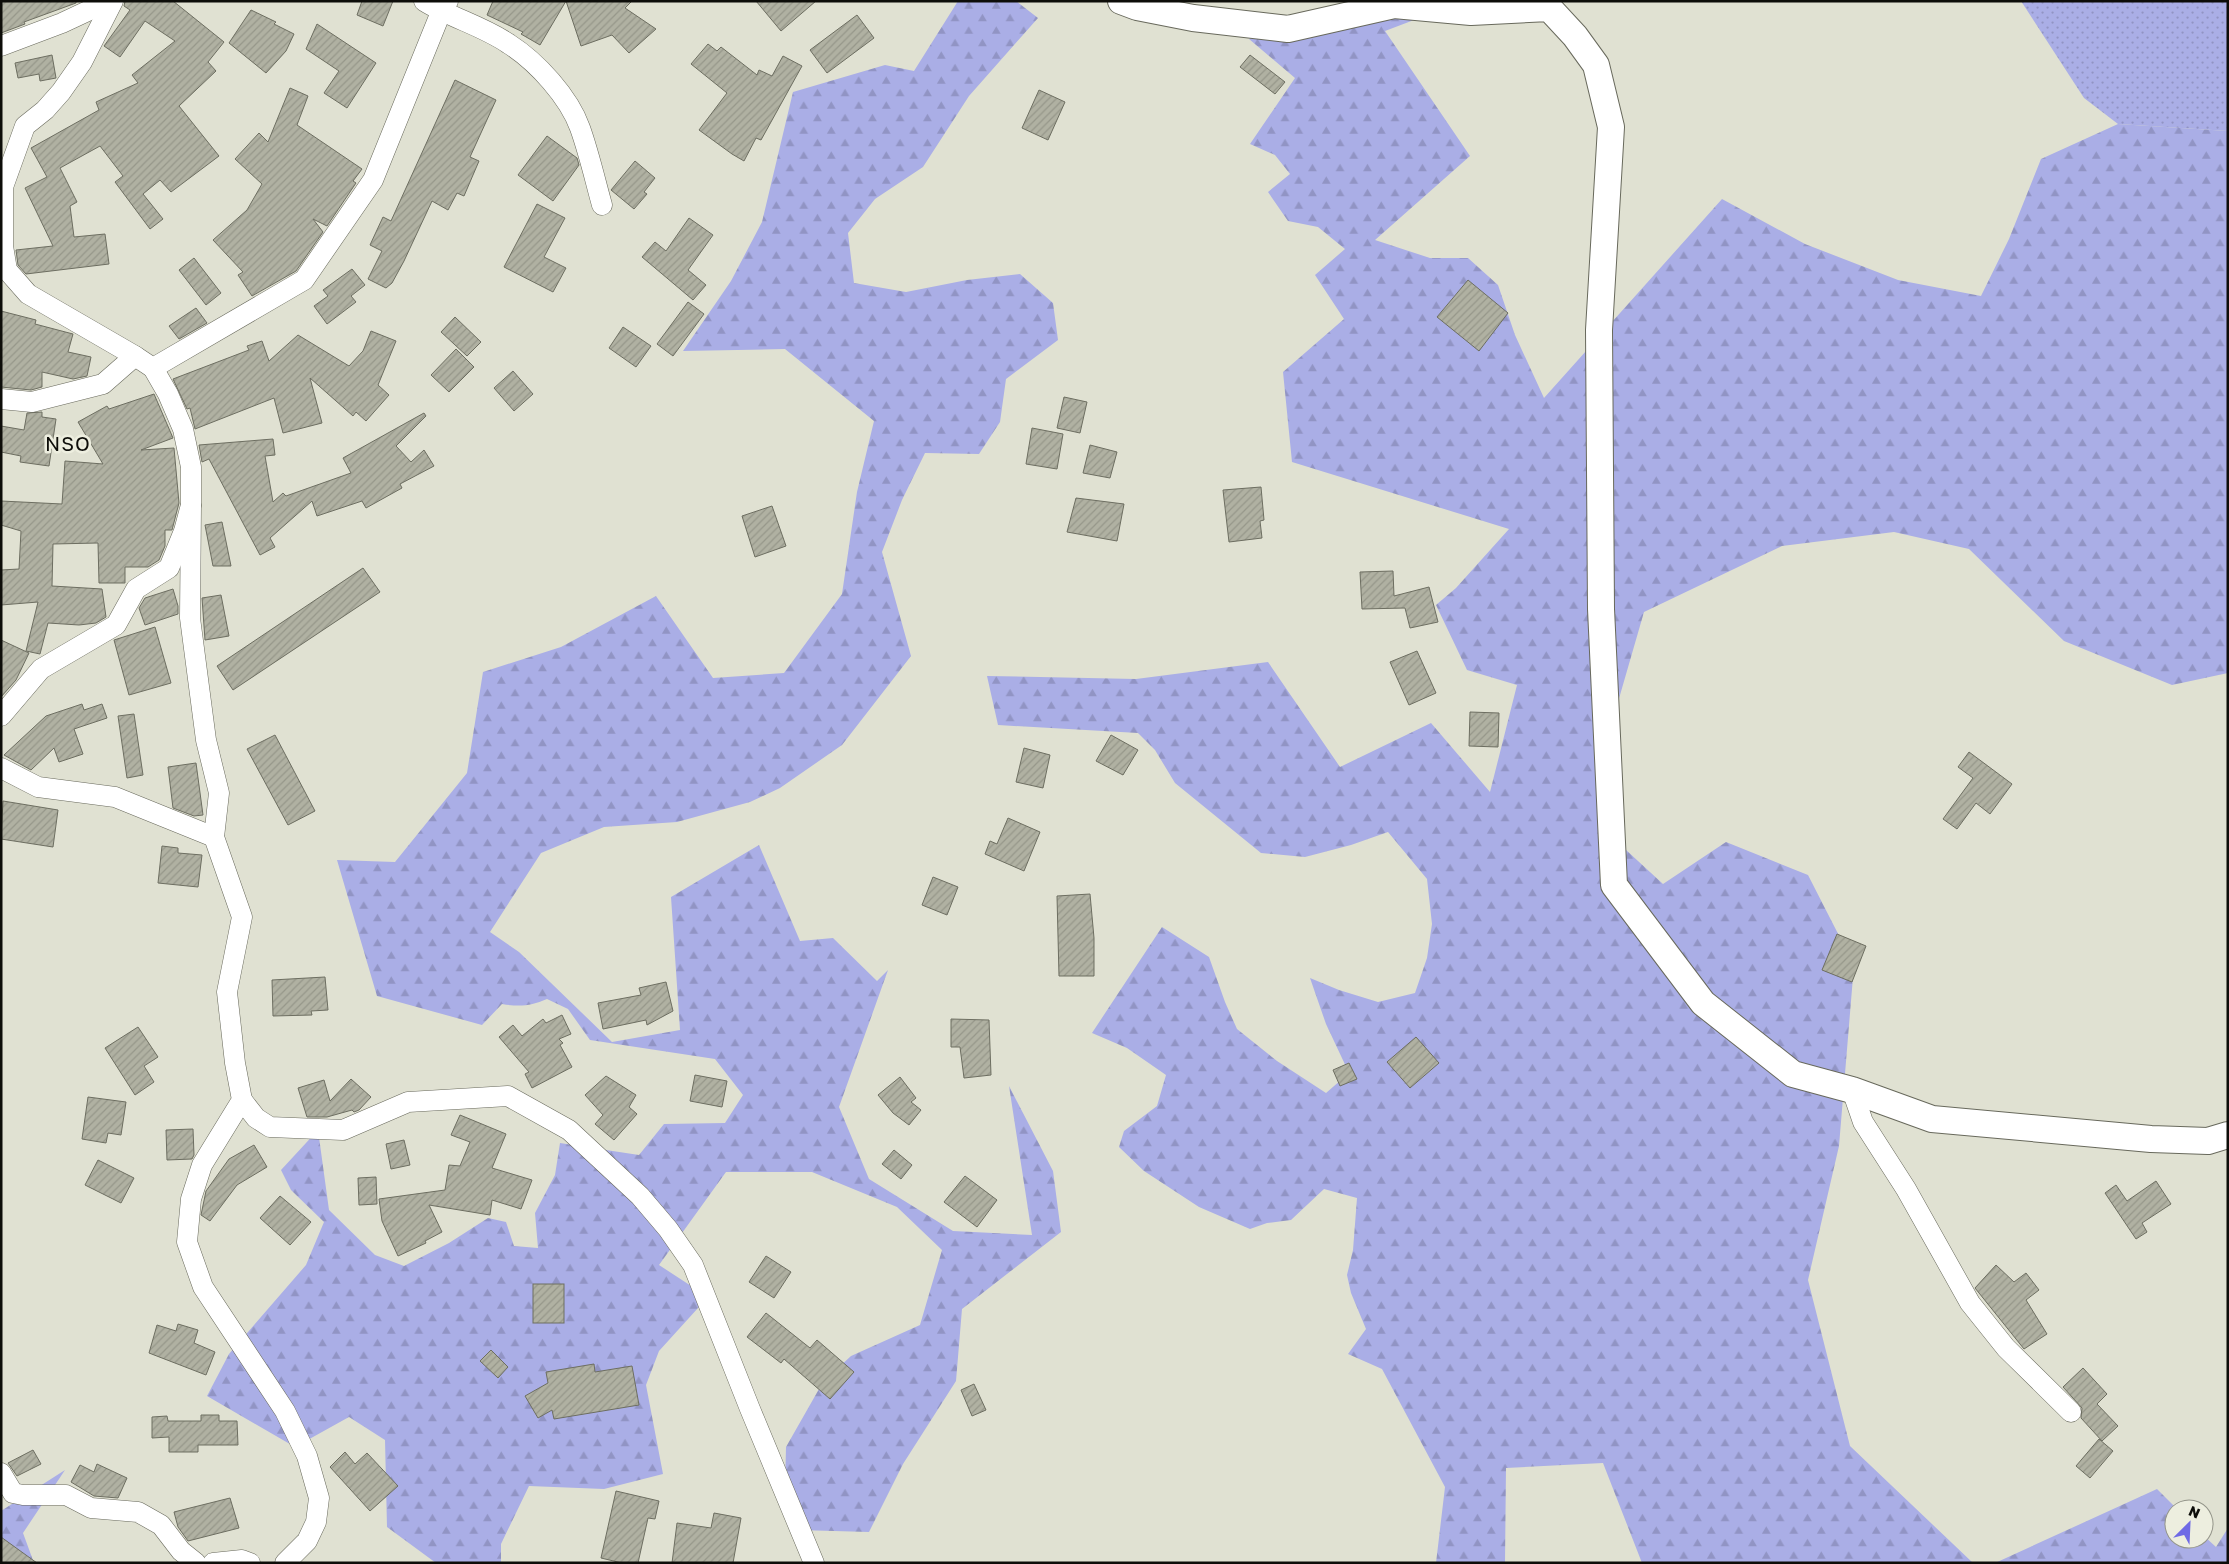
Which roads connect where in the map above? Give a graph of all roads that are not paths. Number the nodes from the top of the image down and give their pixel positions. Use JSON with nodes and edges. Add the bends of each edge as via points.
{"nodes":[{"id":1,"x":111,"y":1,"type":"edge"},
{"id":2,"x":1121,"y":1,"type":"edge"},
{"id":3,"x":438,"y":5,"type":"edge"},
{"id":4,"x":1,"y":46,"type":"edge"},
{"id":5,"x":602,"y":206,"type":"dead end"},
{"id":6,"x":135,"y":356,"type":"junction"},
{"id":7,"x":153,"y":368,"type":"junction"},
{"id":8,"x":1,"y":399,"type":"edge"},
{"id":9,"x":191,"y":505,"type":"junction"},
{"id":10,"x":1,"y":716,"type":"edge"},
{"id":11,"x":1,"y":768,"type":"edge"},
{"id":12,"x":214,"y":837,"type":"junction"},
{"id":13,"x":1852,"y":1090,"type":"junction"},
{"id":14,"x":242,"y":1100,"type":"junction"},
{"id":15,"x":2228,"y":1135,"type":"edge"},
{"id":16,"x":2071,"y":1412,"type":"dead end"},
{"id":17,"x":1,"y":1473,"type":"edge"},
{"id":18,"x":196,"y":1563,"type":"edge"},
{"id":19,"x":213,"y":1563,"type":"edge"},
{"id":20,"x":250,"y":1563,"type":"edge"},
{"id":21,"x":285,"y":1563,"type":"edge"},
{"id":22,"x":814,"y":1563,"type":"edge"}],
"edges":[{"from":1,"to":4,"type":"street"},
{"from":1,"to":6,"type":"street","via":[[82,62],[45,110],[24,126],[3,186],[3,246],[7,270],[28,294]]},
{"from":2,"to":13,"type":"street","via":[[1193,18],[1288,29],[1394,5],[1471,12],[1549,8],[1596,65],[1611,127],[1599,330],[1601,609],[1614,885],[1703,1003],[1793,1074]]},
{"from":3,"to":5,"type":"street","via":[[510,44],[554,82],[579,126]]},
{"from":3,"to":7,"type":"street","via":[[373,180],[304,280]]},
{"from":6,"to":7,"type":"street"},
{"from":6,"to":8,"type":"street","via":[[103,384],[32,402]]},
{"from":7,"to":9,"type":"street","via":[[183,429],[191,467]]},
{"from":9,"to":10,"type":"street","via":[[169,568],[136,589],[116,626],[41,669]]},
{"from":9,"to":12,"type":"street","via":[[190,618],[206,740],[218,793]]},
{"from":11,"to":12,"type":"street","via":[[38,787],[115,797]]},
{"from":12,"to":14,"type":"street","via":[[242,916],[228,992]]},
{"from":13,"to":15,"type":"street","via":[[1932,1119],[2152,1139],[2208,1141]]},
{"from":13,"to":16,"type":"street","via":[[1863,1122],[1906,1189],[1970,1303],[2006,1348]]},
{"from":14,"to":21,"type":"street","via":[[202,1165],[191,1199],[187,1242],[203,1287],[285,1411],[307,1456],[319,1498],[316,1522],[307,1541]]},
{"from":14,"to":22,"type":"street","via":[[256,1118],[270,1127],[343,1130],[408,1102],[508,1096],[569,1130],[640,1196],[693,1265]]},
{"from":17,"to":18,"type":"street","via":[[13,1493],[66,1495],[91,1508],[138,1512],[161,1525],[181,1551]]},
{"from":19,"to":20,"type":"street","via":[[242,1560]]}]}
